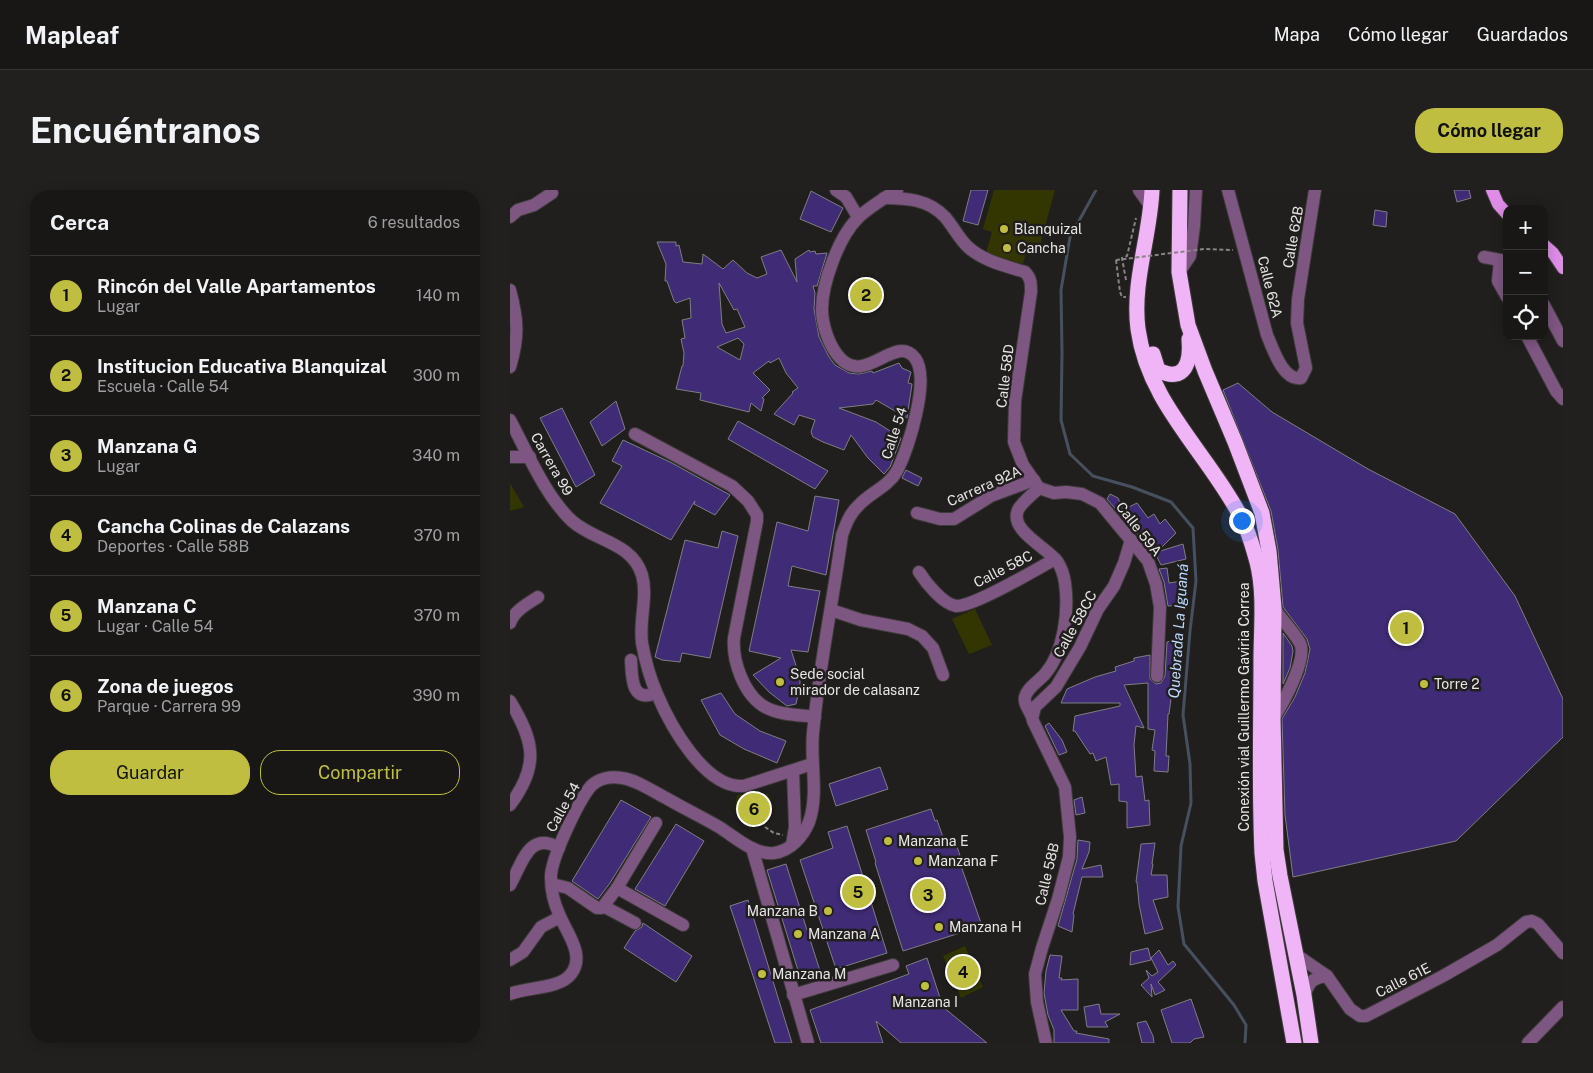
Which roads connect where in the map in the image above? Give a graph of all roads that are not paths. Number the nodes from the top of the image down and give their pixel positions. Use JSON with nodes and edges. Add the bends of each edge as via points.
{"nodes":[{"id":1,"x":836,"y":190,"type":"edge"},
{"id":2,"x":897,"y":190,"type":"edge"},
{"id":3,"x":1139,"y":190,"type":"edge"},
{"id":4,"x":1152,"y":190,"type":"edge"},
{"id":5,"x":1180,"y":190,"type":"edge"},
{"id":6,"x":1228,"y":190,"type":"edge"},
{"id":7,"x":1315,"y":190,"type":"edge"},
{"id":8,"x":1492,"y":190,"type":"edge"},
{"id":9,"x":552,"y":193,"type":"dead end"},
{"id":10,"x":1199,"y":193,"type":"edge"},
{"id":11,"x":884,"y":198,"type":"junction"},
{"id":12,"x":1151,"y":207,"type":"junction"},
{"id":13,"x":1503,"y":210,"type":"edge"},
{"id":14,"x":510,"y":217,"type":"edge"},
{"id":15,"x":858,"y":217,"type":"junction"},
{"id":16,"x":1548,"y":249,"type":"edge"},
{"id":17,"x":1484,"y":257,"type":"dead end"},
{"id":18,"x":1503,"y":262,"type":"edge"},
{"id":19,"x":1503,"y":265,"type":"edge"},
{"id":20,"x":1563,"y":268,"type":"edge"},
{"id":21,"x":1179,"y":272,"type":"junction"},
{"id":22,"x":510,"y":290,"type":"edge"},
{"id":23,"x":1503,"y":290,"type":"edge"},
{"id":24,"x":1548,"y":313,"type":"edge"},
{"id":25,"x":1188,"y":325,"type":"junction"},
{"id":26,"x":1138,"y":333,"type":"junction"},
{"id":27,"x":1529,"y":340,"type":"edge"},
{"id":28,"x":1563,"y":341,"type":"edge"},
{"id":29,"x":510,"y":367,"type":"edge"},
{"id":30,"x":1301,"y":378,"type":"joint"},
{"id":31,"x":1563,"y":399,"type":"edge"},
{"id":32,"x":510,"y":420,"type":"edge"},
{"id":33,"x":635,"y":434,"type":"dead end"},
{"id":34,"x":512,"y":453,"type":"edge"},
{"id":35,"x":530,"y":457,"type":"junction"},
{"id":36,"x":1037,"y":484,"type":"junction"},
{"id":37,"x":917,"y":513,"type":"dead end"},
{"id":38,"x":1131,"y":540,"type":"junction"},
{"id":39,"x":1055,"y":560,"type":"junction"},
{"id":40,"x":919,"y":572,"type":"dead end"},
{"id":41,"x":538,"y":597,"type":"dead end"},
{"id":42,"x":1274,"y":608,"type":"junction"},
{"id":43,"x":831,"y":610,"type":"junction"},
{"id":44,"x":510,"y":623,"type":"edge"},
{"id":45,"x":631,"y":660,"type":"dead end"},
{"id":46,"x":943,"y":676,"type":"dead end"},
{"id":47,"x":1157,"y":676,"type":"dead end"},
{"id":48,"x":656,"y":693,"type":"junction"},
{"id":49,"x":640,"y":695,"type":"junction"},
{"id":50,"x":510,"y":701,"type":"edge"},
{"id":51,"x":647,"y":707,"type":"dead end"},
{"id":52,"x":1033,"y":715,"type":"junction"},
{"id":53,"x":815,"y":717,"type":"junction"},
{"id":54,"x":1273,"y":719,"type":"junction"},
{"id":55,"x":812,"y":764,"type":"junction"},
{"id":56,"x":793,"y":771,"type":"junction"},
{"id":57,"x":510,"y":805,"type":"edge"},
{"id":58,"x":656,"y":823,"type":"dead end"},
{"id":59,"x":793,"y":840,"type":"junction"},
{"id":60,"x":558,"y":848,"type":"junction"},
{"id":61,"x":752,"y":848,"type":"junction"},
{"id":62,"x":552,"y":884,"type":"junction"},
{"id":63,"x":510,"y":885,"type":"edge"},
{"id":64,"x":617,"y":888,"type":"junction"},
{"id":65,"x":604,"y":906,"type":"junction"},
{"id":66,"x":560,"y":917,"type":"junction"},
{"id":67,"x":635,"y":923,"type":"dead end"},
{"id":68,"x":683,"y":925,"type":"dead end"},
{"id":69,"x":1563,"y":953,"type":"edge"},
{"id":70,"x":1296,"y":954,"type":"junction"},
{"id":71,"x":510,"y":960,"type":"edge"},
{"id":72,"x":893,"y":965,"type":"dead end"},
{"id":73,"x":1327,"y":976,"type":"junction"},
{"id":74,"x":510,"y":994,"type":"edge"},
{"id":75,"x":793,"y":995,"type":"junction"},
{"id":76,"x":1304,"y":995,"type":"junction"},
{"id":77,"x":1563,"y":1007,"type":"edge"},
{"id":78,"x":808,"y":1043,"type":"edge"},
{"id":79,"x":1046,"y":1043,"type":"edge"},
{"id":80,"x":1294,"y":1043,"type":"edge"},
{"id":81,"x":1311,"y":1043,"type":"edge"},
{"id":82,"x":1528,"y":1043,"type":"edge"}],
"edges":[{"from":1,"to":15,"type":"street","via":[[846,197]]},
{"from":2,"to":11,"type":"street","name":"Calle 54"},
{"from":3,"to":12,"type":"street"},
{"from":4,"to":12,"type":"highway","name":"Conexión vial Guillermo Gaviria Correa"},
{"from":5,"to":21,"type":"highway","name":"Conexión vial Guillermo Gaviria Correa"},
{"from":6,"to":30,"type":"street","name":"Calle 62A","via":[[1267,335],[1276,358],[1288,375]]},
{"from":7,"to":30,"type":"street","name":"Calle 62B","via":[[1298,299],[1297,324],[1306,368]]},
{"from":8,"to":13,"type":"main road"},
{"from":9,"to":14,"type":"street"},
{"from":10,"to":21,"type":"street","via":[[1190,256]]},
{"from":11,"to":15,"type":"street","name":"Calle 54"},
{"from":11,"to":36,"type":"street","name":"Calle 58D","via":[[909,198],[929,204],[944,216],[967,247],[979,255],[1025,272],[1031,280],[1015,401],[1014,442],[1023,465]]},
{"from":12,"to":26,"type":"highway","name":"Conexión vial Guillermo Gaviria Correa","via":[[1138,283]]},
{"from":15,"to":43,"type":"street","name":"Calle 54","via":[[839,245],[824,291],[822,309],[827,335],[842,360],[856,367],[864,367],[897,351],[908,353],[919,365],[921,388],[897,471],[888,483],[858,505],[845,527]]},
{"from":16,"to":20,"type":"main road"},
{"from":17,"to":18,"type":"street"},
{"from":19,"to":23,"type":"street","via":[[1498,281]]},
{"from":21,"to":25,"type":"highway","name":"Conexión vial Guillermo Gaviria Correa"},
{"from":22,"to":29,"type":"street","via":[[518,328]]},
{"from":24,"to":28,"type":"street"},
{"from":25,"to":26,"type":"highway","via":[[1188,364],[1175,375],[1158,370],[1152,347]]},
{"from":25,"to":42,"type":"highway","name":"Conexión vial Guillermo Gaviria Correa","via":[[1262,513],[1270,550]]},
{"from":26,"to":80,"type":"highway","name":"Conexión vial Guillermo Gaviria Correa","via":[[1144,358],[1161,397],[1243,520],[1257,564],[1262,608],[1262,853]]},
{"from":27,"to":31,"type":"street"},
{"from":32,"to":35,"type":"street","name":"Carrera 99"},
{"from":33,"to":53,"type":"street","via":[[732,486],[754,509],[757,521],[734,638],[735,662],[747,688],[765,707]]},
{"from":34,"to":35,"type":"street"},
{"from":35,"to":48,"type":"street","name":"Carrera 99","via":[[550,495],[564,513],[588,532],[620,546],[638,565],[644,584],[642,642]]},
{"from":36,"to":37,"type":"street","name":"Carrera 92A","via":[[991,496],[954,519]]},
{"from":36,"to":38,"type":"street","name":"Calle 59A","via":[[1054,493],[1082,494],[1100,503]]},
{"from":36,"to":39,"type":"street","name":"Calle 58C","via":[[1019,508],[1017,520],[1021,529]]},
{"from":38,"to":47,"type":"street","name":"Calle 59A","via":[[1148,561],[1156,584],[1160,607]]},
{"from":38,"to":52,"type":"street","name":"Calle 58CC","via":[[1114,586],[1098,609],[1080,647],[1056,687],[1035,707]]},
{"from":39,"to":40,"type":"street","name":"Calle 58C","via":[[983,598],[957,606],[946,602]]},
{"from":39,"to":52,"type":"street","name":"Calle 58C","via":[[1065,580],[1064,624],[1054,662],[1026,692],[1025,704]]},
{"from":41,"to":44,"type":"street","via":[[522,607]]},
{"from":42,"to":54,"type":"highway","name":"Conexión vial Guillermo Gaviria Correa"},
{"from":42,"to":54,"type":"street","via":[[1301,645],[1303,654],[1287,696]]},
{"from":43,"to":46,"type":"street","via":[[861,620],[908,629],[922,636],[933,648]]},
{"from":43,"to":53,"type":"street","name":"Calle 54"},
{"from":45,"to":49,"type":"street","via":[[632,678]]},
{"from":48,"to":49,"type":"street","via":[[647,697]]},
{"from":48,"to":56,"type":"street","name":"Carrera 99","via":[[691,752],[723,782],[744,786]]},
{"from":49,"to":51,"type":"street"},
{"from":50,"to":57,"type":"street","via":[[530,740],[530,766],[519,793]]},
{"from":52,"to":79,"type":"street","name":"Calle 58B","via":[[1065,787],[1070,837],[1058,899],[1035,974]]},
{"from":53,"to":55,"type":"street","name":"Calle 54"},
{"from":54,"to":70,"type":"highway","name":"Conexión vial Guillermo Gaviria Correa","via":[[1276,850]]},
{"from":55,"to":56,"type":"street","name":"Carrera 99"},
{"from":55,"to":59,"type":"street","name":"Calle 54","via":[[814,798],[811,814],[804,832]]},
{"from":56,"to":59,"type":"street"},
{"from":58,"to":64,"type":"street"},
{"from":59,"to":61,"type":"street","name":"Calle 54","via":[[774,853]]},
{"from":60,"to":61,"type":"street","name":"Calle 54","via":[[589,789],[598,781],[616,777],[638,783]]},
{"from":60,"to":62,"type":"street","name":"Calle 54","via":[[552,865]]},
{"from":60,"to":63,"type":"street","via":[[549,842],[533,845]]},
{"from":61,"to":75,"type":"street"},
{"from":62,"to":65,"type":"street","via":[[568,888],[597,908]]},
{"from":62,"to":66,"type":"street","name":"Calle 54"},
{"from":64,"to":65,"type":"street"},
{"from":64,"to":68,"type":"street"},
{"from":65,"to":67,"type":"street"},
{"from":66,"to":71,"type":"street","via":[[541,927],[522,952]]},
{"from":66,"to":74,"type":"street","name":"Calle 54","via":[[577,953],[574,969],[564,980]]},
{"from":69,"to":73,"type":"street","name":"Calle 61E","via":[[1538,924],[1523,923],[1510,936],[1474,958],[1366,1016],[1350,1009]]},
{"from":70,"to":73,"type":"street"},
{"from":70,"to":76,"type":"highway","name":"Conexión vial Guillermo Gaviria Correa"},
{"from":72,"to":75,"type":"street"},
{"from":73,"to":76,"type":"street","via":[[1310,981]]},
{"from":75,"to":78,"type":"street"},
{"from":76,"to":81,"type":"highway","name":"Conexión vial Guillermo Gaviria Correa"},
{"from":77,"to":82,"type":"street"}]}
